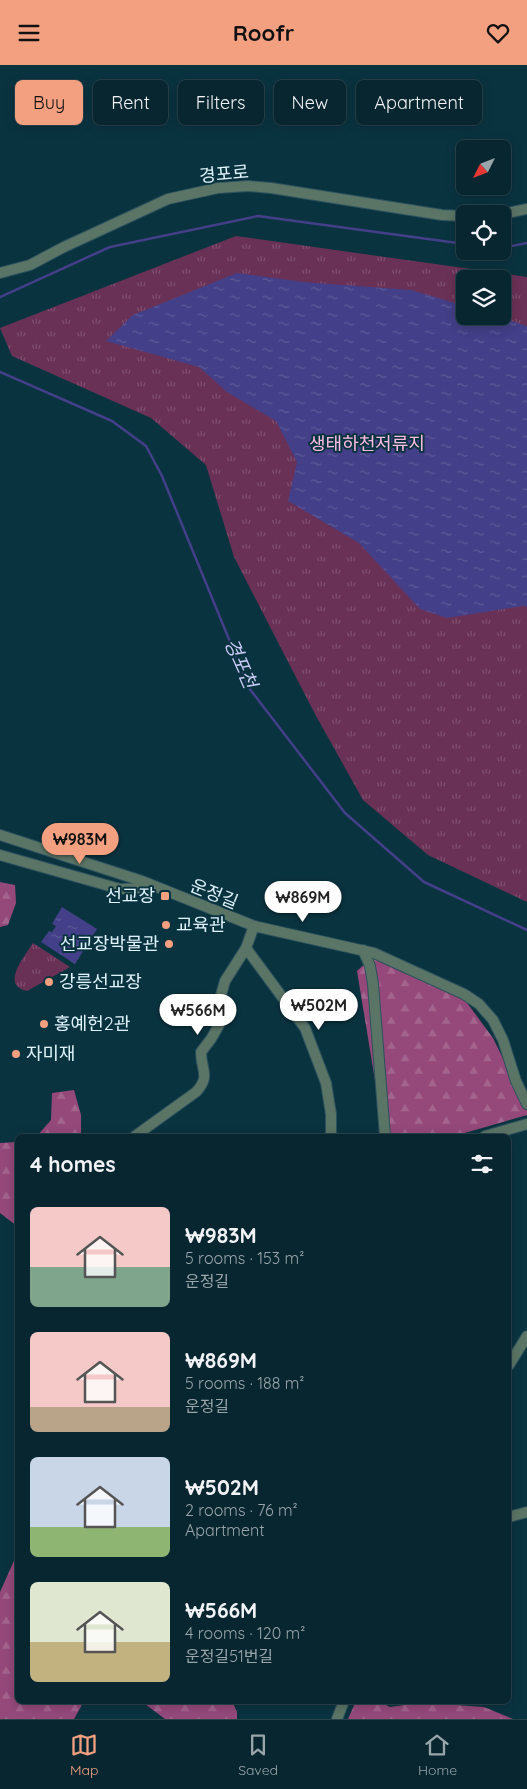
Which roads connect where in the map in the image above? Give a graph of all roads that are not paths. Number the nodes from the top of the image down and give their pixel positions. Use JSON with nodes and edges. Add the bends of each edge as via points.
{"nodes":[{"id":1,"x":527,"y":209,"type":"edge"},
{"id":2,"x":511,"y":212,"type":"edge"},
{"id":3,"x":456,"y":216,"type":"edge"},
{"id":4,"x":0,"y":273,"type":"edge"},
{"id":5,"x":0,"y":835,"type":"edge"},
{"id":6,"x":0,"y":855,"type":"edge"},
{"id":7,"x":157,"y":888,"type":"junction"},
{"id":8,"x":254,"y":926,"type":"junction"},
{"id":9,"x":246,"y":948,"type":"junction"},
{"id":10,"x":363,"y":950,"type":"junction"},
{"id":11,"x":527,"y":1104,"type":"edge"},
{"id":12,"x":527,"y":1124,"type":"edge"},
{"id":13,"x":138,"y":1134,"type":"edge"},
{"id":14,"x":331,"y":1134,"type":"edge"},
{"id":15,"x":385,"y":1134,"type":"edge"},
{"id":16,"x":492,"y":1134,"type":"edge"},
{"id":17,"x":527,"y":1336,"type":"edge"},
{"id":18,"x":511,"y":1362,"type":"edge"},
{"id":19,"x":527,"y":1512,"type":"edge"},
{"id":20,"x":511,"y":1516,"type":"edge"},
{"id":21,"x":343,"y":1704,"type":"edge"},
{"id":22,"x":337,"y":1719,"type":"edge"}],
"edges":[{"from":1,"to":2,"type":"street"},
{"from":3,"to":4,"type":"street","name":"경포로","via":[[271,188],[218,188],[168,199],[30,265]]},
{"from":5,"to":7,"type":"street","name":"운정길"},
{"from":6,"to":7,"type":"street","via":[[120,889]]},
{"from":7,"to":8,"type":"street","name":"운정길"},
{"from":8,"to":9,"type":"street"},
{"from":8,"to":10,"type":"street","name":"운정길"},
{"from":9,"to":13,"type":"street","via":[[225,981],[219,1002],[219,1025],[201,1052],[205,1076],[202,1084]]},
{"from":9,"to":14,"type":"street","via":[[304,1028],[326,1083]]},
{"from":10,"to":11,"type":"street","name":"운정길","via":[[479,1003],[503,1040]]},
{"from":10,"to":15,"type":"street","via":[[373,984]]},
{"from":12,"to":16,"type":"street"},
{"from":17,"to":18,"type":"street"},
{"from":19,"to":20,"type":"street"},
{"from":21,"to":22,"type":"street"}]}
